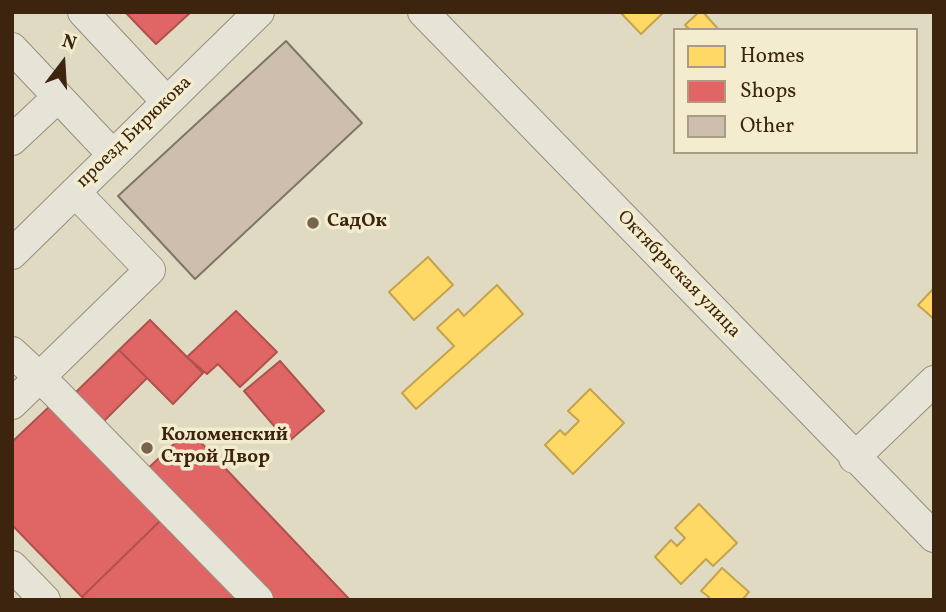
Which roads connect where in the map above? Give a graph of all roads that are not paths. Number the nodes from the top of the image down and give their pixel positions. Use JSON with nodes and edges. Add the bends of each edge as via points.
{"nodes":[{"id":1,"x":83,"y":12,"type":"edge"},
{"id":2,"x":259,"y":12,"type":"edge"},
{"id":3,"x":423,"y":12,"type":"edge"},
{"id":4,"x":12,"y":48,"type":"edge"},
{"id":5,"x":58,"y":97,"type":"junction"},
{"id":6,"x":167,"y":102,"type":"junction"},
{"id":7,"x":12,"y":140,"type":"edge"},
{"id":8,"x":113,"y":155,"type":"junction"},
{"id":9,"x":75,"y":192,"type":"junction"},
{"id":10,"x":12,"y":254,"type":"edge"},
{"id":11,"x":12,"y":352,"type":"edge"},
{"id":12,"x":40,"y":377,"type":"junction"},
{"id":13,"x":934,"y":381,"type":"edge"},
{"id":14,"x":12,"y":404,"type":"edge"},
{"id":15,"x":855,"y":458,"type":"junction"},
{"id":16,"x":934,"y":537,"type":"edge"},
{"id":17,"x":12,"y":566,"type":"edge"},
{"id":18,"x":45,"y":600,"type":"edge"},
{"id":19,"x":258,"y":600,"type":"edge"}],
"edges":[{"from":1,"to":6,"type":"street"},
{"from":2,"to":6,"type":"street","name":"проезд Бирюкова"},
{"from":3,"to":15,"type":"street","name":"Октябрьская улица"},
{"from":4,"to":5,"type":"street"},
{"from":5,"to":7,"type":"street"},
{"from":5,"to":8,"type":"street"},
{"from":6,"to":8,"type":"street","name":"проезд Бирюкова"},
{"from":8,"to":9,"type":"street","name":"проезд Бирюкова"},
{"from":9,"to":10,"type":"street","name":"проезд Бирюкова"},
{"from":9,"to":12,"type":"street","via":[[150,270]]},
{"from":11,"to":12,"type":"street"},
{"from":12,"to":14,"type":"street"},
{"from":12,"to":19,"type":"street"},
{"from":13,"to":15,"type":"street"},
{"from":15,"to":16,"type":"street","name":"Октябрьская улица"},
{"from":17,"to":18,"type":"street"}]}
